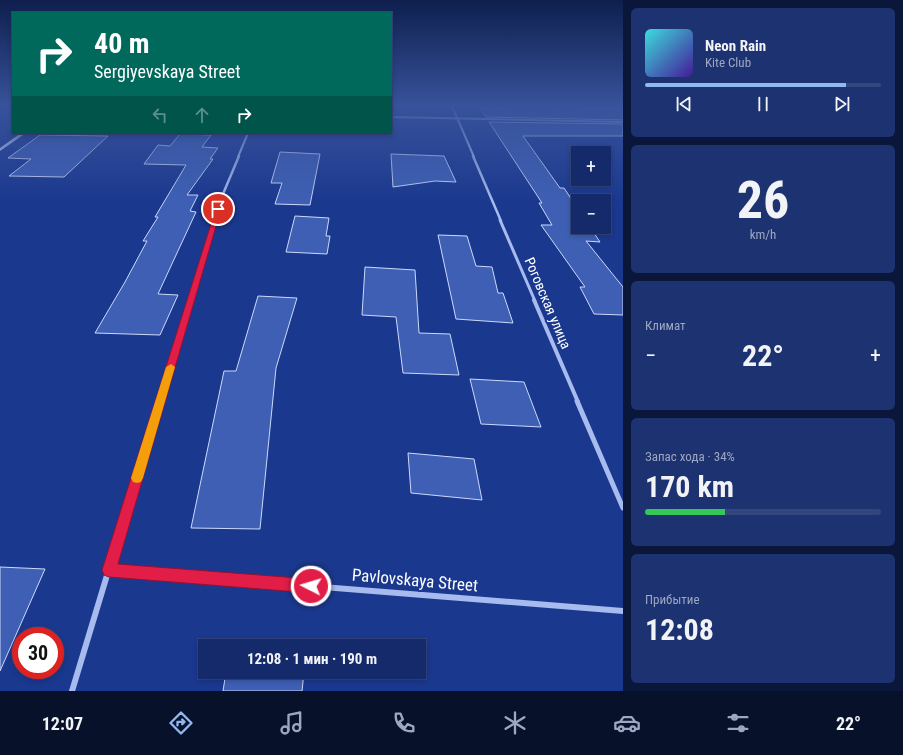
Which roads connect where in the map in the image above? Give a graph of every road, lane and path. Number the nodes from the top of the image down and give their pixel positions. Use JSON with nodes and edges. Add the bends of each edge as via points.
{"nodes":[{"id":1,"x":17,"y":138,"type":"edge"},
{"id":2,"x":246,"y":138,"type":"edge"},
{"id":3,"x":467,"y":138,"type":"edge"},
{"id":4,"x":0,"y":150,"type":"edge"},
{"id":5,"x":623,"y":508,"type":"edge"},
{"id":6,"x":109,"y":570,"type":"junction"},
{"id":7,"x":623,"y":611,"type":"edge"},
{"id":8,"x":72,"y":691,"type":"edge"}],
"edges":[{"from":1,"to":4,"type":"street"},
{"from":2,"to":6,"type":"street","via":[[223,194]]},
{"from":3,"to":5,"type":"street","name":"Роговская улица"},
{"from":6,"to":7,"type":"street","name":"Pavlovskaya Street"},
{"from":6,"to":8,"type":"street"}]}
